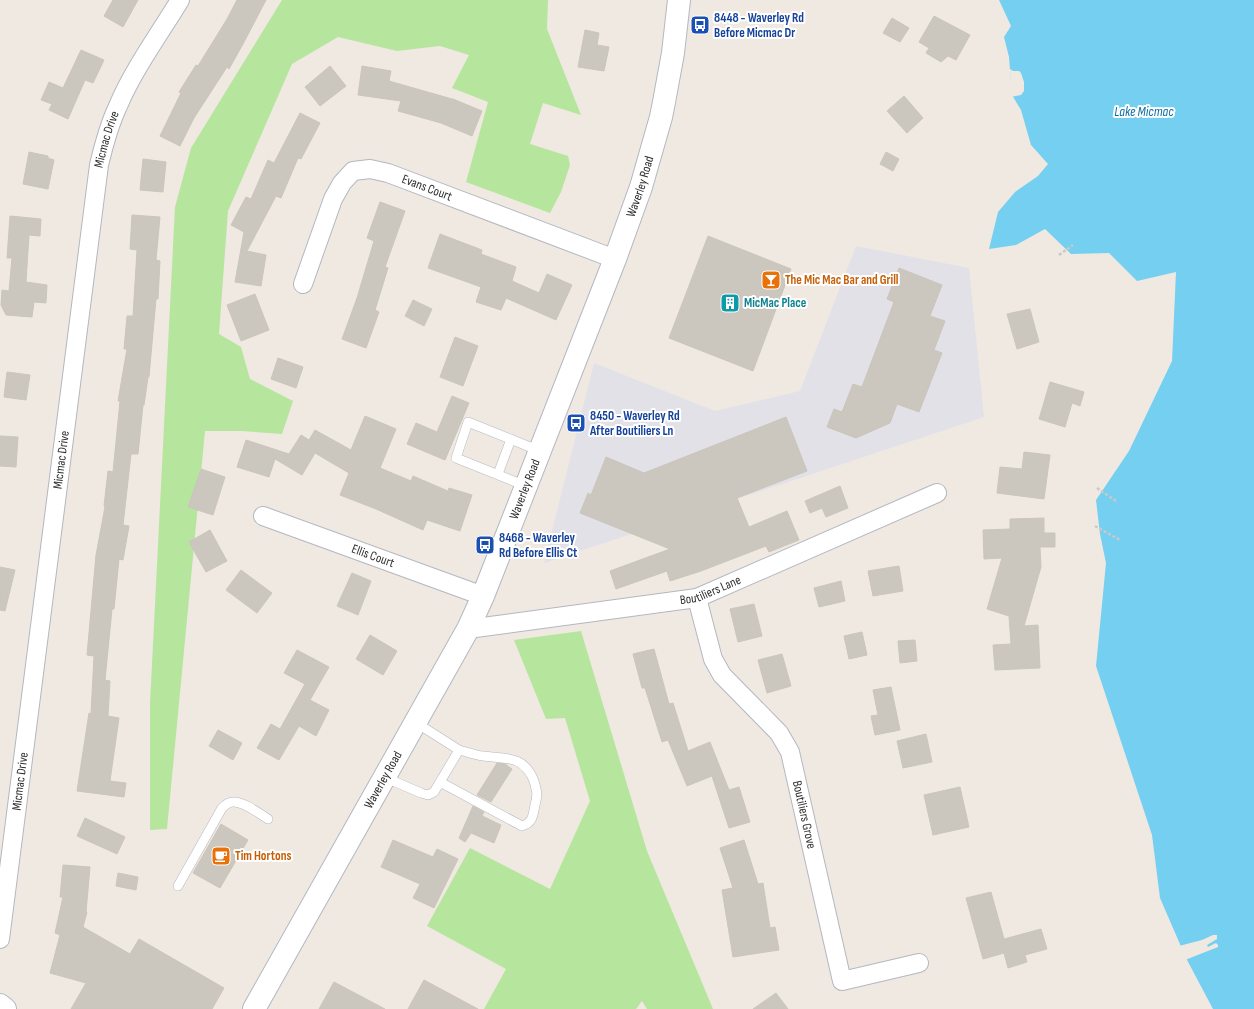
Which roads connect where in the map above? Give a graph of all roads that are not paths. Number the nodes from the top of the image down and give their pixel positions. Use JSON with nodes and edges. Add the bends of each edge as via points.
{"nodes":[{"id":1,"x":180,"y":0,"type":"edge"},
{"id":2,"x":679,"y":0,"type":"edge"},
{"id":3,"x":616,"y":259,"type":"junction"},
{"id":4,"x":303,"y":284,"type":"dead end"},
{"id":5,"x":511,"y":439,"type":"junction"},
{"id":6,"x":540,"y":451,"type":"junction"},
{"id":7,"x":498,"y":474,"type":"junction"},
{"id":8,"x":526,"y":486,"type":"junction"},
{"id":9,"x":937,"y":493,"type":"dead end"},
{"id":10,"x":263,"y":516,"type":"dead end"},
{"id":11,"x":483,"y":596,"type":"junction"},
{"id":12,"x":696,"y":598,"type":"junction"},
{"id":13,"x":468,"y":629,"type":"junction"},
{"id":14,"x":415,"y":722,"type":"junction"},
{"id":15,"x":459,"y":750,"type":"junction"},
{"id":16,"x":384,"y":777,"type":"junction"},
{"id":17,"x":440,"y":782,"type":"junction"},
{"id":18,"x":268,"y":819,"type":"dead end"},
{"id":19,"x":178,"y":886,"type":"dead end"},
{"id":20,"x":0,"y":939,"type":"edge"},
{"id":21,"x":919,"y":963,"type":"dead end"},
{"id":22,"x":0,"y":1005,"type":"edge"},
{"id":23,"x":6,"y":1009,"type":"edge"},
{"id":24,"x":254,"y":1009,"type":"edge"}],
"edges":[{"from":1,"to":20,"type":"street","name":"Micmac Drive","via":[[118,105],[105,139],[99,165]]},
{"from":2,"to":3,"type":"main road","name":"Waverley Road","via":[[674,53],[661,117],[641,187]]},
{"from":3,"to":4,"type":"street","name":"Evans Court","via":[[388,173],[370,169],[353,171],[342,183],[333,199]]},
{"from":3,"to":6,"type":"main road","name":"Waverley Road"},
{"from":5,"to":6,"type":"lane"},
{"from":5,"to":7,"type":"lane"},
{"from":5,"to":7,"type":"lane","via":[[468,422],[456,458]]},
{"from":6,"to":8,"type":"main road","name":"Waverley Road"},
{"from":7,"to":8,"type":"lane"},
{"from":8,"to":11,"type":"main road","name":"Waverley Road"},
{"from":9,"to":12,"type":"street","name":"Boutiliers Lane"},
{"from":10,"to":11,"type":"street","name":"Ellis Court"},
{"from":11,"to":13,"type":"main road","name":"Waverley Road"},
{"from":12,"to":13,"type":"street","name":"Boutiliers Lane"},
{"from":12,"to":21,"type":"street","name":"Boutiliers Grove","via":[[713,659],[722,675],[779,733],[790,752],[842,980]]},
{"from":13,"to":14,"type":"main road","name":"Waverley Road"},
{"from":14,"to":15,"type":"lane"},
{"from":14,"to":16,"type":"main road","name":"Waverley Road"},
{"from":15,"to":17,"type":"lane"},
{"from":15,"to":17,"type":"lane","via":[[482,756],[506,757],[520,762],[531,773],[538,794],[531,821],[522,826]]},
{"from":16,"to":17,"type":"lane","via":[[428,795],[434,792]]},
{"from":16,"to":24,"type":"main road","name":"Waverley Road"},
{"from":18,"to":19,"type":"lane","via":[[241,804],[228,803],[222,808]]},
{"from":22,"to":23,"type":"main road"}]}
